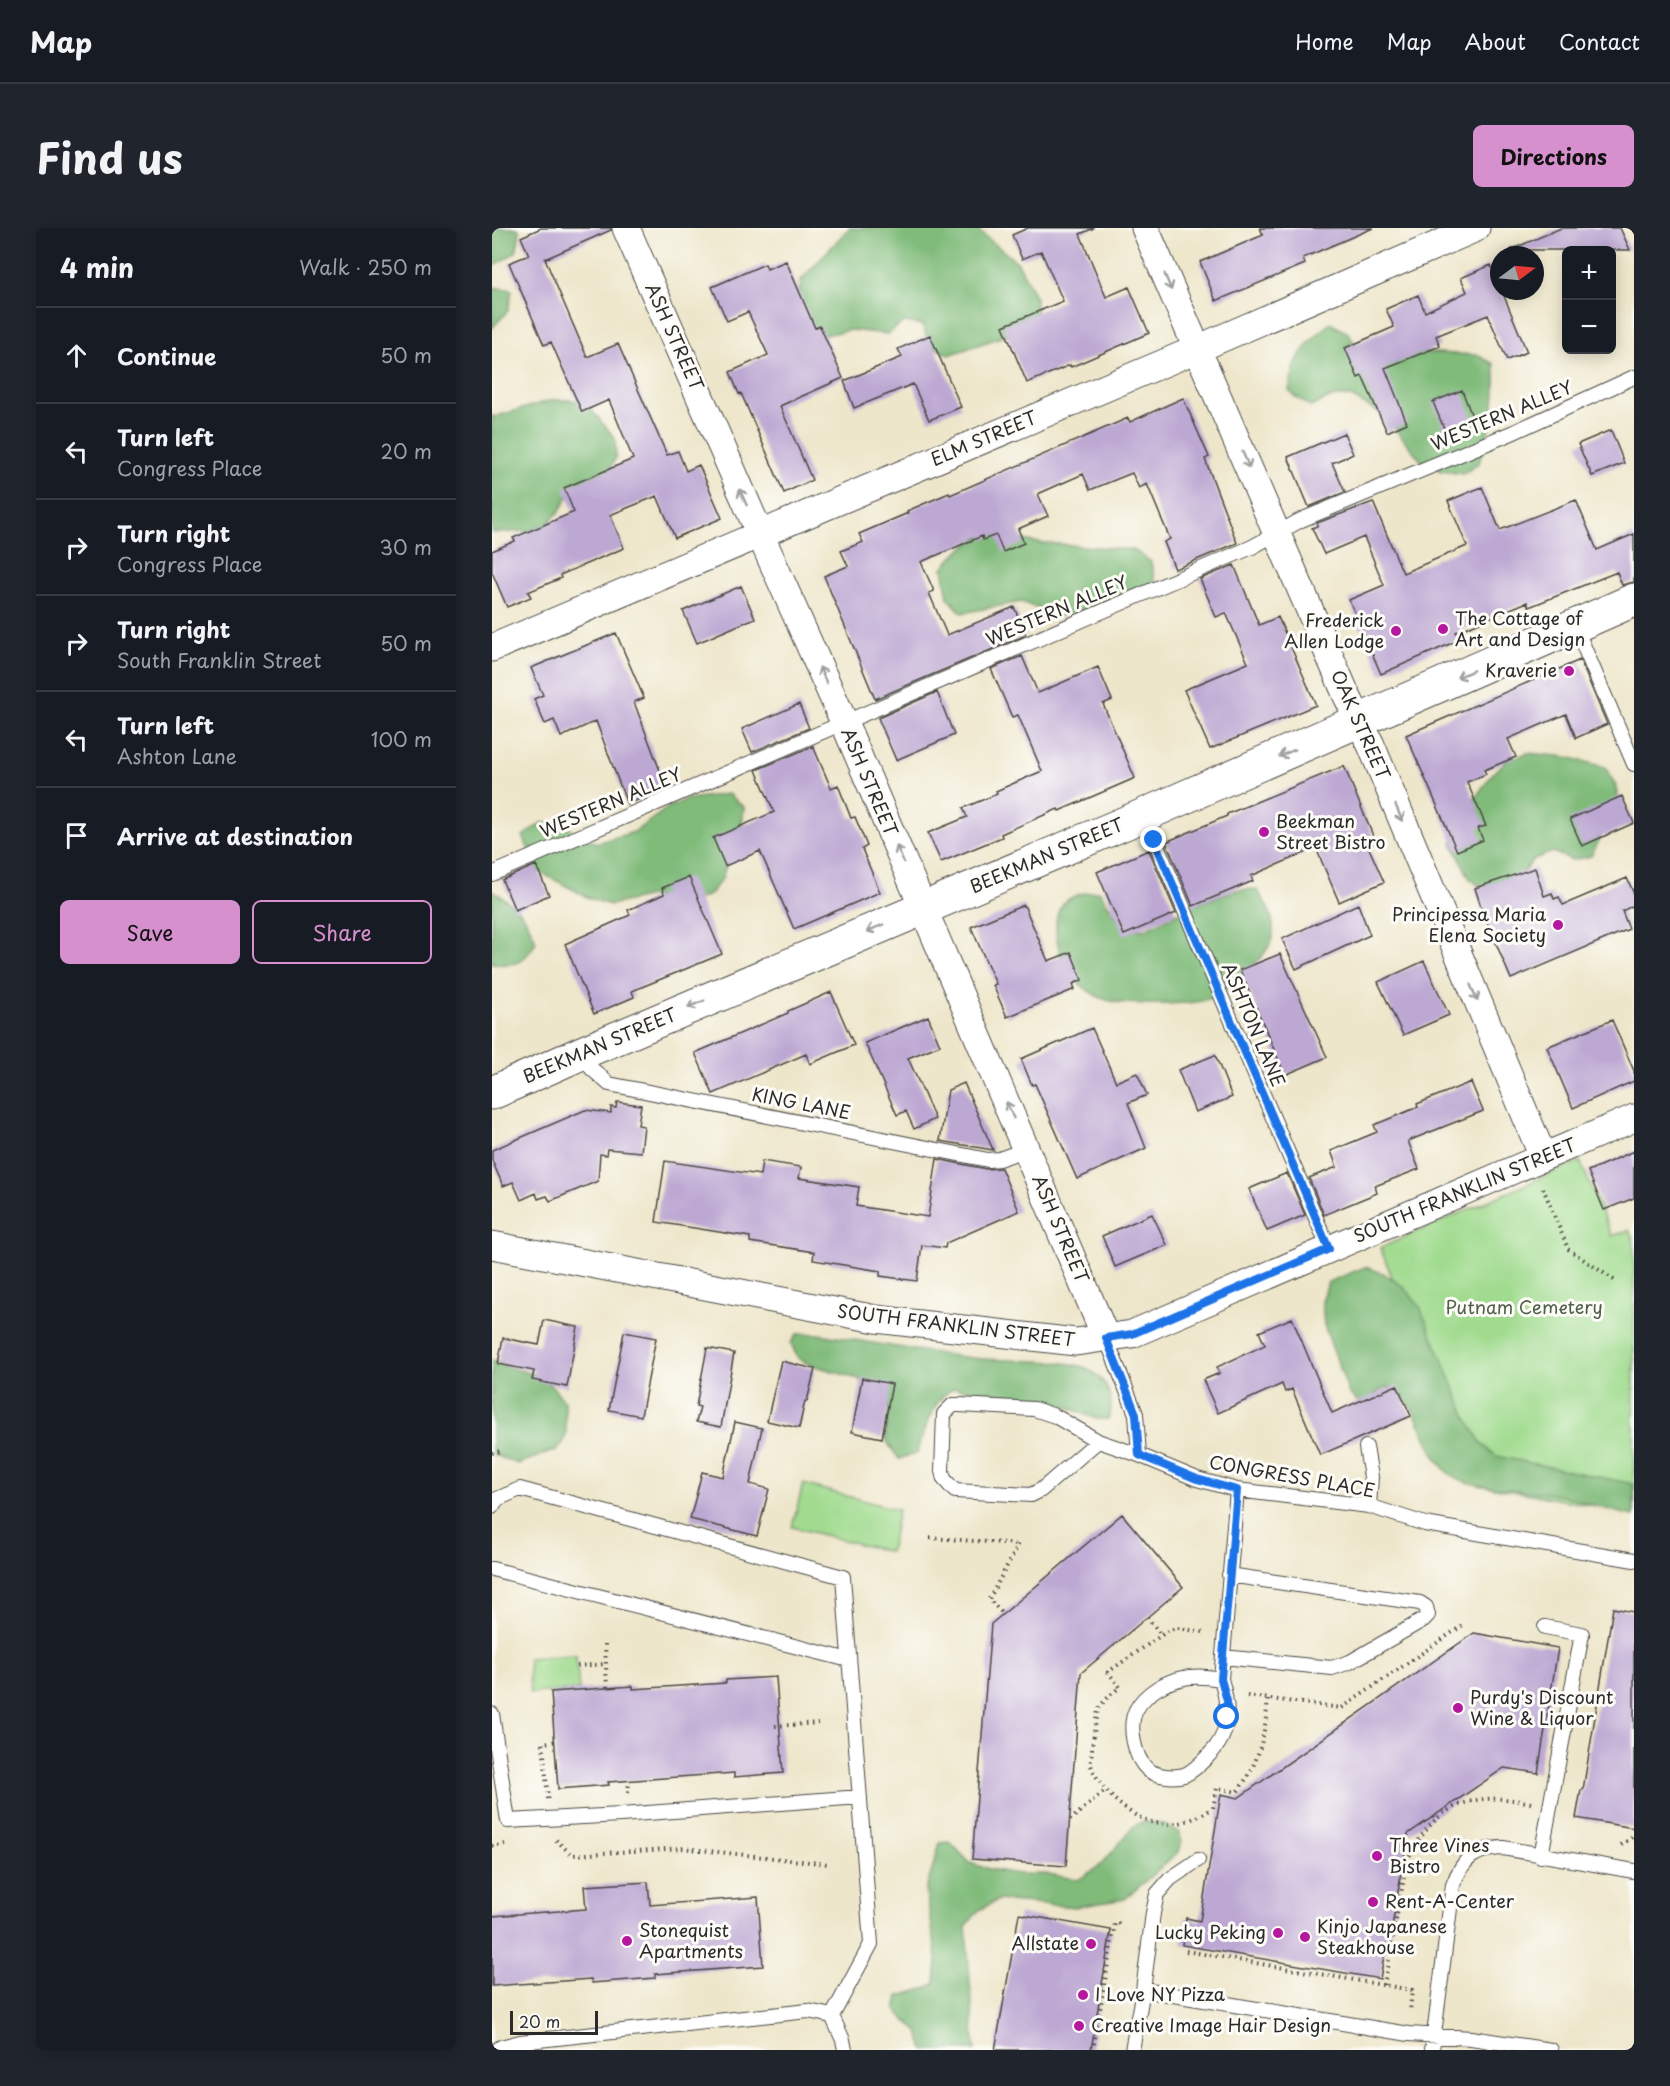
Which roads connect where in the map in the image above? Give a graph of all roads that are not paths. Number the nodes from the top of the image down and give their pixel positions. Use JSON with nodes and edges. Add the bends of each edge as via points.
{"nodes":[{"id":1,"x":626,"y":228,"type":"edge"},
{"id":2,"x":1145,"y":228,"type":"edge"},
{"id":3,"x":1476,"y":228,"type":"edge"},
{"id":4,"x":1197,"y":349,"type":"junction"},
{"id":5,"x":1634,"y":377,"type":"edge"},
{"id":6,"x":1278,"y":533,"type":"junction"},
{"id":7,"x":760,"y":534,"type":"junction"},
{"id":8,"x":1634,"y":600,"type":"edge"},
{"id":9,"x":1575,"y":626,"type":"junction"},
{"id":10,"x":492,"y":648,"type":"edge"},
{"id":11,"x":1359,"y":721,"type":"junction"},
{"id":12,"x":844,"y":722,"type":"junction"},
{"id":13,"x":1634,"y":764,"type":"edge"},
{"id":14,"x":1144,"y":815,"type":"junction"},
{"id":15,"x":492,"y":874,"type":"edge"},
{"id":16,"x":923,"y":908,"type":"junction"},
{"id":17,"x":584,"y":1052,"type":"junction"},
{"id":18,"x":492,"y":1093,"type":"edge"},
{"id":19,"x":1634,"y":1118,"type":"edge"},
{"id":20,"x":1027,"y":1149,"type":"junction"},
{"id":21,"x":1543,"y":1157,"type":"junction"},
{"id":22,"x":492,"y":1245,"type":"edge"},
{"id":23,"x":1329,"y":1249,"type":"junction"},
{"id":24,"x":1106,"y":1338,"type":"junction"},
{"id":25,"x":1098,"y":1441,"type":"junction"},
{"id":26,"x":1366,"y":1447,"type":"dead end"},
{"id":27,"x":1139,"y":1455,"type":"junction"},
{"id":28,"x":1237,"y":1490,"type":"junction"},
{"id":29,"x":1369,"y":1506,"type":"junction"},
{"id":30,"x":492,"y":1507,"type":"edge"},
{"id":31,"x":1634,"y":1560,"type":"edge"},
{"id":32,"x":492,"y":1569,"type":"edge"},
{"id":33,"x":1229,"y":1575,"type":"junction"},
{"id":34,"x":1545,"y":1627,"type":"dead end"},
{"id":35,"x":1223,"y":1657,"type":"junction"},
{"id":36,"x":849,"y":1660,"type":"junction"},
{"id":37,"x":1221,"y":1679,"type":"junction"},
{"id":38,"x":492,"y":1714,"type":"edge"},
{"id":39,"x":860,"y":1797,"type":"junction"},
{"id":40,"x":1541,"y":1856,"type":"junction"},
{"id":41,"x":1198,"y":1860,"type":"dead end"},
{"id":42,"x":1632,"y":1869,"type":"edge"},
{"id":43,"x":1143,"y":1990,"type":"junction"},
{"id":44,"x":832,"y":2016,"type":"junction"},
{"id":45,"x":1434,"y":2036,"type":"junction"},
{"id":46,"x":497,"y":2050,"type":"edge"},
{"id":47,"x":844,"y":2050,"type":"edge"},
{"id":48,"x":1132,"y":2050,"type":"edge"},
{"id":49,"x":1431,"y":2050,"type":"edge"},
{"id":50,"x":1551,"y":2050,"type":"edge"}],
"edges":[{"from":7,"to":1,"type":"street","name":"ASH STREET","one_way":true},
{"from":2,"to":4,"type":"street","name":"OAK STREET","one_way":true},
{"from":3,"to":4,"type":"street","name":"ELM STREET"},
{"from":4,"to":6,"type":"street","name":"OAK STREET","one_way":true},
{"from":4,"to":7,"type":"street","name":"ELM STREET"},
{"from":5,"to":6,"type":"lane","name":"WESTERN ALLEY"},
{"from":6,"to":11,"type":"street","name":"OAK STREET"},
{"from":6,"to":12,"type":"lane","name":"WESTERN ALLEY"},
{"from":7,"to":10,"type":"street","name":"ELM STREET"},
{"from":12,"to":7,"type":"street","name":"ASH STREET","one_way":true},
{"from":8,"to":9,"type":"street","name":"BEEKMAN STREET"},
{"from":9,"to":11,"type":"street","name":"BEEKMAN STREET","one_way":true},
{"from":9,"to":13,"type":"lane"},
{"from":11,"to":14,"type":"street","name":"BEEKMAN STREET","one_way":true},
{"from":11,"to":21,"type":"street","name":"OAK STREET","one_way":true},
{"from":12,"to":15,"type":"lane","name":"WESTERN ALLEY"},
{"from":16,"to":12,"type":"street","name":"ASH STREET","one_way":true},
{"from":14,"to":16,"type":"street","name":"BEEKMAN STREET"},
{"from":14,"to":23,"type":"lane","name":"ASHTON LANE"},
{"from":16,"to":17,"type":"street","name":"BEEKMAN STREET","one_way":true},
{"from":20,"to":16,"type":"street","name":"ASH STREET","one_way":true},
{"from":17,"to":18,"type":"street","name":"BEEKMAN STREET"},
{"from":17,"to":20,"type":"lane","name":"KING LANE","via":[[592,1069],[609,1084],[988,1160]]},
{"from":19,"to":21,"type":"street","name":"SOUTH FRANKLIN STREET"},
{"from":20,"to":24,"type":"street","name":"ASH STREET"},
{"from":21,"to":23,"type":"street","name":"SOUTH FRANKLIN STREET"},
{"from":22,"to":24,"type":"street","name":"SOUTH FRANKLIN STREET","via":[[876,1319],[1076,1342]]},
{"from":23,"to":24,"type":"street","name":"SOUTH FRANKLIN STREET","via":[[1132,1334]]},
{"from":24,"to":27,"type":"lane","via":[[1136,1414]]},
{"from":25,"to":25,"type":"lane","name":"CONGRESS PLACE","via":[[1055,1416],[1034,1409],[953,1405],[942,1420],[942,1471],[955,1491],[1031,1495]]},
{"from":25,"to":27,"type":"lane","name":"CONGRESS PLACE"},
{"from":26,"to":29,"type":"lane","via":[[1371,1477]]},
{"from":27,"to":28,"type":"lane","name":"CONGRESS PLACE","via":[[1197,1479]]},
{"from":28,"to":29,"type":"lane","name":"CONGRESS PLACE"},
{"from":28,"to":33,"type":"lane"},
{"from":29,"to":31,"type":"lane","name":"CONGRESS PLACE","via":[[1425,1524]]},
{"from":30,"to":36,"type":"lane","via":[[497,1499],[520,1489],[843,1577]]},
{"from":32,"to":36,"type":"lane"},
{"from":33,"to":35,"type":"lane"},
{"from":33,"to":35,"type":"lane","via":[[1420,1604],[1426,1607],[1428,1615],[1342,1666],[1323,1668]]},
{"from":34,"to":40,"type":"lane","via":[[1582,1634]]},
{"from":35,"to":37,"type":"lane"},
{"from":36,"to":39,"type":"lane"},
{"from":37,"to":37,"type":"lane","via":[[1227,1717],[1216,1749],[1184,1774],[1165,1776],[1148,1770],[1139,1758],[1132,1727],[1136,1711],[1147,1696],[1164,1684],[1184,1678]]},
{"from":38,"to":39,"type":"lane","via":[[507,1821]]},
{"from":39,"to":44,"type":"lane","via":[[871,1944]]},
{"from":40,"to":42,"type":"lane"},
{"from":40,"to":45,"type":"lane","via":[[1503,1848],[1486,1849],[1470,1856],[1459,1869],[1453,1885]]},
{"from":41,"to":43,"type":"lane","via":[[1170,1879],[1157,1894]]},
{"from":43,"to":45,"type":"lane"},
{"from":43,"to":48,"type":"lane"},
{"from":44,"to":46,"type":"lane","via":[[808,2011],[520,2042]]},
{"from":44,"to":47,"type":"lane"},
{"from":45,"to":49,"type":"lane"},
{"from":45,"to":50,"type":"lane"}]}
